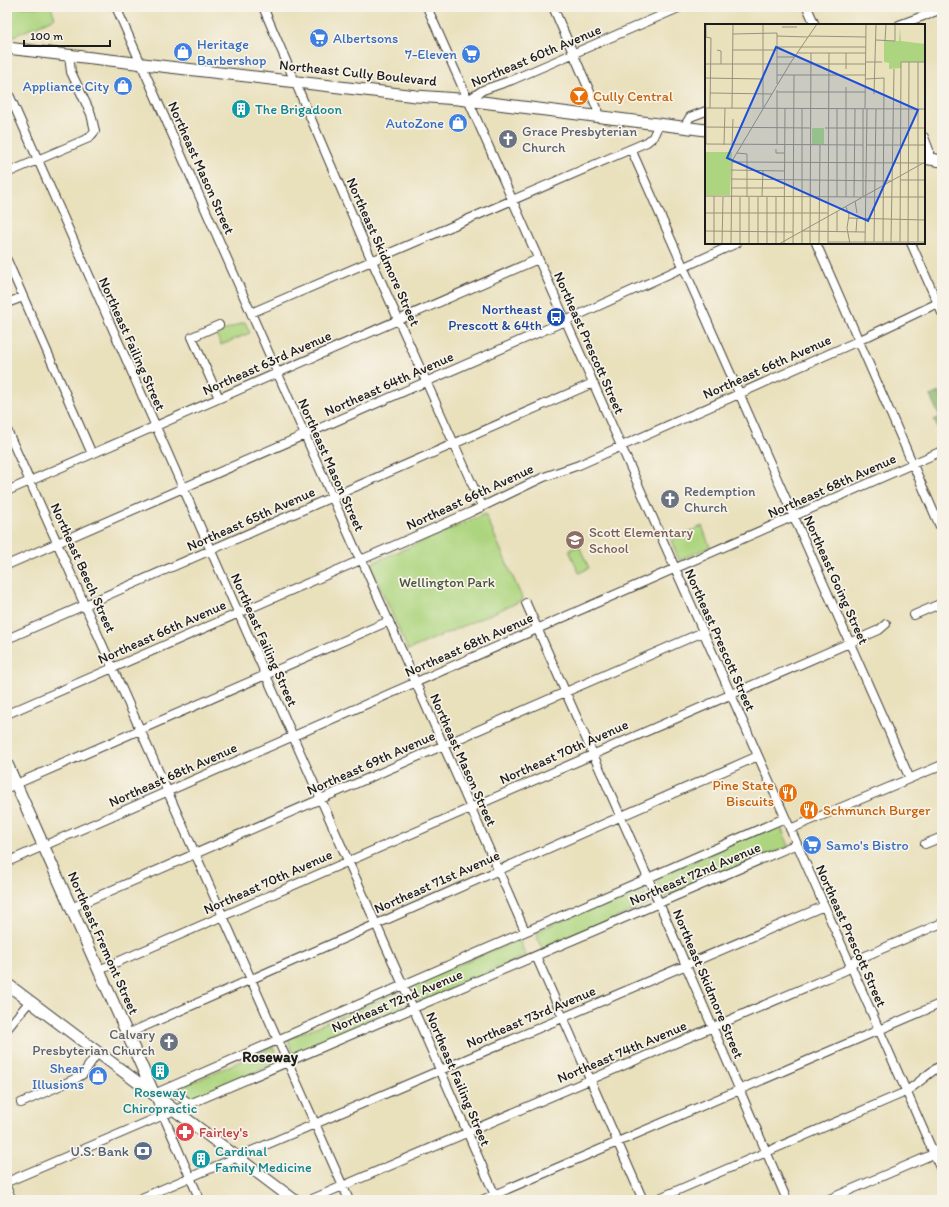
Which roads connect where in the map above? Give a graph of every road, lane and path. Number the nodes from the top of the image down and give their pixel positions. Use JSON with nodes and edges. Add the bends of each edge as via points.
{"nodes":[{"id":1,"x":116,"y":7,"type":"edge"},
{"id":2,"x":263,"y":7,"type":"edge"},
{"id":3,"x":427,"y":7,"type":"edge"},
{"id":4,"x":553,"y":7,"type":"edge"},
{"id":5,"x":680,"y":7,"type":"edge"},
{"id":6,"x":807,"y":7,"type":"edge"},
{"id":7,"x":942,"y":9,"type":"edge"},
{"id":8,"x":926,"y":11,"type":"edge"},
{"id":9,"x":815,"y":24,"type":"edge"},
{"id":10,"x":901,"y":24,"type":"edge"},
{"id":11,"x":7,"y":48,"type":"edge"},
{"id":12,"x":573,"y":54,"type":"junction"},
{"id":13,"x":69,"y":55,"type":"junction"},
{"id":14,"x":142,"y":64,"type":"junction"},
{"id":15,"x":295,"y":81,"type":"junction"},
{"id":16,"x":7,"y":90,"type":"edge"},
{"id":17,"x":468,"y":100,"type":"junction"},
{"id":18,"x":705,"y":111,"type":"edge"},
{"id":19,"x":598,"y":117,"type":"junction"},
{"id":20,"x":659,"y":124,"type":"junction"},
{"id":21,"x":684,"y":127,"type":"junction"},
{"id":22,"x":705,"y":130,"type":"edge"},
{"id":23,"x":925,"y":140,"type":"edge"},
{"id":24,"x":631,"y":149,"type":"junction"},
{"id":25,"x":927,"y":158,"type":"edge"},
{"id":26,"x":38,"y":160,"type":"junction"},
{"id":27,"x":942,"y":161,"type":"edge"},
{"id":28,"x":7,"y":173,"type":"edge"},
{"id":29,"x":511,"y":200,"type":"junction"},
{"id":30,"x":735,"y":244,"type":"edge"},
{"id":31,"x":816,"y":244,"type":"edge"},
{"id":32,"x":911,"y":244,"type":"edge"},
{"id":33,"x":538,"y":259,"type":"junction"},
{"id":34,"x":7,"y":260,"type":"edge"},
{"id":35,"x":372,"y":261,"type":"junction"},
{"id":36,"x":683,"y":266,"type":"junction"},
{"id":37,"x":23,"y":297,"type":"junction"},
{"id":38,"x":940,"y":302,"type":"edge"},
{"id":39,"x":7,"y":303,"type":"edge"},
{"id":40,"x":251,"y":313,"type":"junction"},
{"id":41,"x":942,"y":313,"type":"edge"},
{"id":42,"x":398,"y":320,"type":"junction"},
{"id":43,"x":565,"y":321,"type":"junction"},
{"id":44,"x":218,"y":325,"type":"dead end"},
{"id":45,"x":858,"y":341,"type":"junction"},
{"id":46,"x":276,"y":374,"type":"junction"},
{"id":47,"x":426,"y":382,"type":"junction"},
{"id":48,"x":592,"y":383,"type":"junction"},
{"id":49,"x":739,"y":394,"type":"junction"},
{"id":50,"x":220,"y":398,"type":"junction"},
{"id":51,"x":155,"y":427,"type":"junction"},
{"id":52,"x":7,"y":430,"type":"edge"},
{"id":53,"x":304,"y":435,"type":"junction"},
{"id":54,"x":454,"y":444,"type":"junction"},
{"id":55,"x":620,"y":446,"type":"junction"},
{"id":56,"x":942,"y":451,"type":"edge"},
{"id":57,"x":92,"y":454,"type":"junction"},
{"id":58,"x":914,"y":464,"type":"junction"},
{"id":59,"x":30,"y":481,"type":"junction"},
{"id":60,"x":182,"y":489,"type":"junction"},
{"id":61,"x":7,"y":491,"type":"edge"},
{"id":62,"x":332,"y":497,"type":"junction"},
{"id":63,"x":482,"y":506,"type":"junction"},
{"id":64,"x":794,"y":518,"type":"junction"},
{"id":65,"x":942,"y":531,"type":"edge"},
{"id":66,"x":58,"y":543,"type":"junction"},
{"id":67,"x":210,"y":551,"type":"junction"},
{"id":68,"x":361,"y":560,"type":"junction"},
{"id":69,"x":7,"y":565,"type":"edge"},
{"id":70,"x":675,"y":570,"type":"junction"},
{"id":71,"x":526,"y":603,"type":"dead end"},
{"id":72,"x":942,"y":603,"type":"edge"},
{"id":73,"x":85,"y":605,"type":"junction"},
{"id":74,"x":238,"y":613,"type":"junction"},
{"id":75,"x":914,"y":615,"type":"dead end"},
{"id":76,"x":389,"y":621,"type":"junction"},
{"id":77,"x":886,"y":624,"type":"dead end"},
{"id":78,"x":538,"y":629,"type":"junction"},
{"id":79,"x":703,"y":632,"type":"junction"},
{"id":80,"x":7,"y":639,"type":"edge"},
{"id":81,"x":849,"y":642,"type":"junction"},
{"id":82,"x":113,"y":668,"type":"junction"},
{"id":83,"x":265,"y":675,"type":"junction"},
{"id":84,"x":414,"y":683,"type":"junction"},
{"id":85,"x":565,"y":692,"type":"junction"},
{"id":86,"x":730,"y":694,"type":"junction"},
{"id":87,"x":7,"y":714,"type":"edge"},
{"id":88,"x":141,"y":729,"type":"junction"},
{"id":89,"x":293,"y":737,"type":"junction"},
{"id":90,"x":442,"y":746,"type":"junction"},
{"id":91,"x":592,"y":754,"type":"junction"},
{"id":92,"x":758,"y":756,"type":"junction"},
{"id":93,"x":7,"y":764,"type":"edge"},
{"id":94,"x":942,"y":765,"type":"edge"},
{"id":95,"x":910,"y":779,"type":"junction"},
{"id":96,"x":11,"y":786,"type":"edge"},
{"id":97,"x":169,"y":791,"type":"junction"},
{"id":98,"x":321,"y":799,"type":"junction"},
{"id":99,"x":470,"y":808,"type":"junction"},
{"id":100,"x":620,"y":816,"type":"junction"},
{"id":101,"x":785,"y":818,"type":"junction"},
{"id":102,"x":790,"y":829,"type":"junction"},
{"id":103,"x":942,"y":837,"type":"edge"},
{"id":104,"x":797,"y":844,"type":"junction"},
{"id":105,"x":925,"y":844,"type":"dead end"},
{"id":106,"x":44,"y":846,"type":"junction"},
{"id":107,"x":196,"y":854,"type":"junction"},
{"id":108,"x":348,"y":861,"type":"junction"},
{"id":109,"x":7,"y":862,"type":"edge"},
{"id":110,"x":498,"y":870,"type":"junction"},
{"id":111,"x":648,"y":878,"type":"junction"},
{"id":112,"x":659,"y":903,"type":"junction"},
{"id":113,"x":824,"y":906,"type":"junction"},
{"id":114,"x":71,"y":908,"type":"junction"},
{"id":115,"x":224,"y":916,"type":"junction"},
{"id":116,"x":376,"y":923,"type":"junction"},
{"id":117,"x":942,"y":923,"type":"edge"},
{"id":118,"x":525,"y":931,"type":"junction"},
{"id":119,"x":536,"y":956,"type":"junction"},
{"id":120,"x":685,"y":965,"type":"junction"},
{"id":121,"x":850,"y":965,"type":"junction"},
{"id":122,"x":99,"y":970,"type":"junction"},
{"id":123,"x":251,"y":978,"type":"junction"},
{"id":124,"x":7,"y":984,"type":"edge"},
{"id":125,"x":404,"y":985,"type":"junction"},
{"id":126,"x":30,"y":1001,"type":"junction"},
{"id":127,"x":942,"y":1002,"type":"edge"},
{"id":128,"x":414,"y":1008,"type":"junction"},
{"id":129,"x":563,"y":1017,"type":"junction"},
{"id":130,"x":712,"y":1027,"type":"junction"},
{"id":131,"x":7,"y":1029,"type":"edge"},
{"id":132,"x":879,"y":1030,"type":"junction"},
{"id":133,"x":127,"y":1034,"type":"junction"},
{"id":134,"x":279,"y":1040,"type":"junction"},
{"id":135,"x":98,"y":1052,"type":"junction"},
{"id":136,"x":288,"y":1061,"type":"junction"},
{"id":137,"x":942,"y":1065,"type":"edge"},
{"id":138,"x":440,"y":1070,"type":"junction"},
{"id":139,"x":590,"y":1080,"type":"junction"},
{"id":140,"x":172,"y":1087,"type":"junction"},
{"id":141,"x":740,"y":1090,"type":"junction"},
{"id":142,"x":906,"y":1092,"type":"junction"},
{"id":143,"x":154,"y":1094,"type":"junction"},
{"id":144,"x":21,"y":1103,"type":"dead end"},
{"id":145,"x":190,"y":1104,"type":"junction"},
{"id":146,"x":174,"y":1110,"type":"junction"},
{"id":147,"x":163,"y":1115,"type":"junction"},
{"id":148,"x":316,"y":1124,"type":"junction"},
{"id":149,"x":467,"y":1132,"type":"junction"},
{"id":150,"x":617,"y":1142,"type":"junction"},
{"id":151,"x":942,"y":1148,"type":"edge"},
{"id":152,"x":766,"y":1152,"type":"junction"},
{"id":153,"x":934,"y":1154,"type":"junction"},
{"id":154,"x":237,"y":1157,"type":"junction"},
{"id":155,"x":942,"y":1172,"type":"edge"},
{"id":156,"x":190,"y":1177,"type":"junction"},
{"id":157,"x":7,"y":1182,"type":"edge"},
{"id":158,"x":343,"y":1186,"type":"junction"},
{"id":159,"x":7,"y":1189,"type":"edge"},
{"id":160,"x":496,"y":1197,"type":"edge"},
{"id":161,"x":12,"y":1200,"type":"edge"},
{"id":162,"x":138,"y":1200,"type":"edge"},
{"id":163,"x":200,"y":1200,"type":"edge"},
{"id":164,"x":294,"y":1200,"type":"edge"},
{"id":165,"x":310,"y":1200,"type":"edge"},
{"id":166,"x":349,"y":1200,"type":"edge"},
{"id":167,"x":482,"y":1200,"type":"edge"},
{"id":168,"x":643,"y":1200,"type":"edge"},
{"id":169,"x":655,"y":1200,"type":"edge"},
{"id":170,"x":787,"y":1200,"type":"edge"},
{"id":171,"x":827,"y":1200,"type":"edge"}],
"edges":[{"from":1,"to":14,"type":"street","name":"Northeast Mason Street"},
{"from":2,"to":15,"type":"street","name":"Northeast Skidmore Street"},
{"from":3,"to":17,"type":"street","name":"Northeast Prescott Street"},
{"from":4,"to":12,"type":"street"},
{"from":5,"to":12,"type":"street","name":"Northeast 60th Avenue"},
{"from":6,"to":9,"type":"street"},
{"from":7,"to":8,"type":"street"},
{"from":8,"to":10,"type":"street"},
{"from":11,"to":13,"type":"main road","name":"Northeast Cully Boulevard"},
{"from":12,"to":17,"type":"street","name":"Northeast 60th Avenue","via":[[483,90]]},
{"from":12,"to":19,"type":"street","via":[[597,108]]},
{"from":13,"to":14,"type":"main road","name":"Northeast Cully Boulevard"},
{"from":13,"to":26,"type":"street","via":[[71,72],[91,114],[95,132],[89,138]]},
{"from":14,"to":15,"type":"main road","name":"Northeast Cully Boulevard"},
{"from":14,"to":40,"type":"street","name":"Northeast Mason Street"},
{"from":15,"to":17,"type":"main road","name":"Northeast Cully Boulevard"},
{"from":15,"to":35,"type":"street","name":"Northeast Skidmore Street"},
{"from":16,"to":26,"type":"street","name":"Northeast Failing Street"},
{"from":17,"to":19,"type":"main road","name":"Northeast Cully Boulevard"},
{"from":17,"to":29,"type":"street","name":"Northeast Prescott Street"},
{"from":18,"to":21,"type":"street","via":[[690,117]]},
{"from":19,"to":20,"type":"main road","name":"Northeast Cully Boulevard"},
{"from":20,"to":21,"type":"main road","name":"Northeast Cully Boulevard"},
{"from":20,"to":24,"type":"street","via":[[651,140]]},
{"from":21,"to":22,"type":"main road","name":"Northeast Cully Boulevard"},
{"from":23,"to":25,"type":"street","via":[[929,150]]},
{"from":24,"to":29,"type":"street"},
{"from":24,"to":36,"type":"street","name":"Northeast Going Street"},
{"from":25,"to":27,"type":"main road"},
{"from":26,"to":28,"type":"street"},
{"from":26,"to":51,"type":"street","name":"Northeast Failing Street"},
{"from":29,"to":33,"type":"street","name":"Northeast Prescott Street"},
{"from":29,"to":35,"type":"street"},
{"from":30,"to":36,"type":"street","name":"Northeast 64th Avenue"},
{"from":31,"to":45,"type":"street"},
{"from":32,"to":38,"type":"street"},
{"from":33,"to":42,"type":"street","name":"Northeast 63rd Avenue"},
{"from":33,"to":43,"type":"street","name":"Northeast Prescott Street"},
{"from":34,"to":37,"type":"street"},
{"from":35,"to":40,"type":"street"},
{"from":35,"to":42,"type":"street","name":"Northeast Skidmore Street"},
{"from":36,"to":43,"type":"street","name":"Northeast 64th Avenue"},
{"from":36,"to":49,"type":"street","name":"Northeast Going Street"},
{"from":37,"to":39,"type":"street"},
{"from":37,"to":57,"type":"street"},
{"from":38,"to":41,"type":"street"},
{"from":38,"to":45,"type":"street","name":"Northeast 66th Avenue"},
{"from":40,"to":46,"type":"street","name":"Northeast Mason Street"},
{"from":42,"to":46,"type":"street","name":"Northeast 63rd Avenue"},
{"from":42,"to":47,"type":"street","name":"Northeast Skidmore Street"},
{"from":43,"to":47,"type":"street","name":"Northeast 64th Avenue"},
{"from":43,"to":48,"type":"street","name":"Northeast Prescott Street"},
{"from":44,"to":50,"type":"street","via":[[192,337]]},
{"from":45,"to":49,"type":"street","name":"Northeast 66th Avenue"},
{"from":45,"to":58,"type":"street"},
{"from":46,"to":50,"type":"street","name":"Northeast 63rd Avenue"},
{"from":46,"to":53,"type":"street","name":"Northeast Mason Street"},
{"from":47,"to":53,"type":"street","name":"Northeast 64th Avenue"},
{"from":47,"to":54,"type":"street","name":"Northeast Skidmore Street"},
{"from":48,"to":54,"type":"street","name":"Northeast 65th Avenue"},
{"from":48,"to":55,"type":"street","name":"Northeast Prescott Street"},
{"from":49,"to":55,"type":"street","name":"Northeast 66th Avenue"},
{"from":49,"to":64,"type":"street","name":"Northeast Going Street"},
{"from":50,"to":51,"type":"street","name":"Northeast 63rd Avenue"},
{"from":51,"to":57,"type":"street","name":"Northeast 63rd Avenue"},
{"from":51,"to":60,"type":"street","name":"Northeast Failing Street"},
{"from":52,"to":59,"type":"street","name":"Northeast Beech Street"},
{"from":53,"to":60,"type":"street","name":"Northeast 64th Avenue"},
{"from":53,"to":62,"type":"street","name":"Northeast Mason Street"},
{"from":54,"to":62,"type":"street","name":"Northeast 65th Avenue"},
{"from":54,"to":63,"type":"street","name":"Northeast Skidmore Street"},
{"from":55,"to":63,"type":"street","name":"Northeast 66th Avenue"},
{"from":55,"to":70,"type":"street","name":"Northeast Prescott Street"},
{"from":56,"to":58,"type":"street","name":"Northeast 68th Avenue"},
{"from":57,"to":59,"type":"street","name":"Northeast 63rd Avenue"},
{"from":58,"to":64,"type":"street","name":"Northeast 68th Avenue"},
{"from":58,"to":65,"type":"street"},
{"from":59,"to":61,"type":"street","name":"Northeast 63rd Avenue"},
{"from":59,"to":66,"type":"street","name":"Northeast Beech Street"},
{"from":60,"to":66,"type":"street","name":"Northeast 64th Avenue"},
{"from":60,"to":67,"type":"street","name":"Northeast Failing Street"},
{"from":62,"to":67,"type":"street","name":"Northeast 65th Avenue"},
{"from":62,"to":68,"type":"street","name":"Northeast Mason Street"},
{"from":63,"to":68,"type":"street","name":"Northeast 66th Avenue"},
{"from":64,"to":70,"type":"street","name":"Northeast 68th Avenue"},
{"from":64,"to":81,"type":"street","name":"Northeast Going Street"},
{"from":66,"to":69,"type":"street","name":"Northeast 64th Avenue"},
{"from":66,"to":73,"type":"street","name":"Northeast Beech Street"},
{"from":67,"to":73,"type":"street","name":"Northeast 65th Avenue"},
{"from":67,"to":74,"type":"street","name":"Northeast Failing Street"},
{"from":68,"to":74,"type":"street","name":"Northeast 66th Avenue"},
{"from":68,"to":76,"type":"street","name":"Northeast Mason Street"},
{"from":70,"to":78,"type":"street","name":"Northeast 68th Avenue"},
{"from":70,"to":79,"type":"street","name":"Northeast Prescott Street"},
{"from":71,"to":78,"type":"street","name":"Northeast Skidmore Street"},
{"from":72,"to":75,"type":"street"},
{"from":73,"to":80,"type":"street","name":"Northeast 65th Avenue"},
{"from":73,"to":82,"type":"street","name":"Northeast Beech Street"},
{"from":74,"to":82,"type":"street","name":"Northeast 66th Avenue"},
{"from":74,"to":83,"type":"street","name":"Northeast Failing Street"},
{"from":76,"to":83,"type":"street"},
{"from":76,"to":84,"type":"street","name":"Northeast Mason Street"},
{"from":77,"to":81,"type":"street","name":"Northeast 70th Avenue","via":[[879,630]]},
{"from":78,"to":84,"type":"street","name":"Northeast 68th Avenue"},
{"from":78,"to":85,"type":"street","name":"Northeast Skidmore Street"},
{"from":79,"to":85,"type":"street","name":"Northeast 69th Avenue"},
{"from":79,"to":86,"type":"street","name":"Northeast Prescott Street"},
{"from":81,"to":86,"type":"street","name":"Northeast 70th Avenue"},
{"from":81,"to":95,"type":"street","name":"Northeast Going Street"},
{"from":82,"to":87,"type":"street","name":"Northeast 66th Avenue"},
{"from":82,"to":88,"type":"street","name":"Northeast Beech Street"},
{"from":83,"to":88,"type":"street"},
{"from":83,"to":89,"type":"street","name":"Northeast Failing Street"},
{"from":84,"to":89,"type":"street","name":"Northeast 68th Avenue"},
{"from":84,"to":90,"type":"street","name":"Northeast Mason Street"},
{"from":85,"to":90,"type":"street","name":"Northeast 69th Avenue"},
{"from":85,"to":91,"type":"street","name":"Northeast Skidmore Street"},
{"from":86,"to":91,"type":"street","name":"Northeast 70th Avenue"},
{"from":86,"to":92,"type":"street","name":"Northeast Prescott Street"},
{"from":88,"to":96,"type":"street"},
{"from":88,"to":97,"type":"street","name":"Northeast Beech Street"},
{"from":89,"to":97,"type":"street","name":"Northeast 68th Avenue"},
{"from":89,"to":98,"type":"street","name":"Northeast Failing Street"},
{"from":90,"to":98,"type":"street","name":"Northeast 69th Avenue"},
{"from":90,"to":99,"type":"street","name":"Northeast Mason Street"},
{"from":91,"to":99,"type":"street","name":"Northeast 70th Avenue"},
{"from":91,"to":100,"type":"street","name":"Northeast Skidmore Street"},
{"from":92,"to":100,"type":"street","name":"Northeast 71st Avenue"},
{"from":92,"to":101,"type":"street","name":"Northeast Prescott Street"},
{"from":93,"to":96,"type":"main road","name":"Northeast Fremont Street"},
{"from":94,"to":95,"type":"street"},
{"from":95,"to":102,"type":"street"},
{"from":96,"to":106,"type":"main road","name":"Northeast Fremont Street"},
{"from":97,"to":106,"type":"street","name":"Northeast 68th Avenue"},
{"from":97,"to":107,"type":"street","name":"Northeast Beech Street"},
{"from":98,"to":107,"type":"street","name":"Northeast 69th Avenue"},
{"from":98,"to":108,"type":"street","name":"Northeast Failing Street"},
{"from":99,"to":108,"type":"street","name":"Northeast 70th Avenue"},
{"from":99,"to":110,"type":"street","name":"Northeast Mason Street"},
{"from":100,"to":110,"type":"street","name":"Northeast 71st Avenue"},
{"from":100,"to":111,"type":"street","name":"Northeast Skidmore Street"},
{"from":101,"to":102,"type":"street","name":"Northeast Prescott Street"},
{"from":101,"to":111,"type":"street","name":"Northeast 72nd Avenue"},
{"from":102,"to":104,"type":"street","name":"Northeast Prescott Street"},
{"from":103,"to":105,"type":"street"},
{"from":104,"to":112,"type":"street","name":"Northeast 72nd Avenue"},
{"from":104,"to":113,"type":"street","name":"Northeast Prescott Street"},
{"from":106,"to":109,"type":"street","name":"Northeast 68th Avenue"},
{"from":106,"to":114,"type":"main road","name":"Northeast Fremont Street"},
{"from":107,"to":114,"type":"street","name":"Northeast 69th Avenue"},
{"from":107,"to":115,"type":"street","name":"Northeast Beech Street"},
{"from":108,"to":115,"type":"street","name":"Northeast 70th Avenue"},
{"from":108,"to":116,"type":"street","name":"Northeast Failing Street"},
{"from":110,"to":116,"type":"street","name":"Northeast 71st Avenue"},
{"from":110,"to":118,"type":"street","name":"Northeast Mason Street"},
{"from":111,"to":112,"type":"street","name":"Northeast Skidmore Street"},
{"from":111,"to":118,"type":"street","name":"Northeast 72nd Avenue"},
{"from":112,"to":119,"type":"street","name":"Northeast 72nd Avenue"},
{"from":112,"to":120,"type":"street","name":"Northeast Skidmore Street"},
{"from":113,"to":120,"type":"street","name":"Northeast 73rd Avenue"},
{"from":113,"to":121,"type":"street","name":"Northeast Prescott Street"},
{"from":114,"to":122,"type":"main road","name":"Northeast Fremont Street"},
{"from":115,"to":122,"type":"street","name":"Northeast 70th Avenue"},
{"from":115,"to":123,"type":"street","name":"Northeast Beech Street"},
{"from":116,"to":123,"type":"street","name":"Northeast 71st Avenue"},
{"from":116,"to":125,"type":"street","name":"Northeast Failing Street"},
{"from":117,"to":121,"type":"street","name":"Northeast 74th Avenue","via":[[856,960]]},
{"from":118,"to":125,"type":"street","name":"Northeast 72nd Avenue"},
{"from":119,"to":128,"type":"street","name":"Northeast 72nd Avenue"},
{"from":119,"to":129,"type":"street"},
{"from":120,"to":129,"type":"street","name":"Northeast 73rd Avenue"},
{"from":120,"to":130,"type":"street","name":"Northeast Skidmore Street"},
{"from":121,"to":130,"type":"street","name":"Northeast 74th Avenue","via":[[846,970]]},
{"from":121,"to":132,"type":"street","name":"Northeast Prescott Street"},
{"from":122,"to":133,"type":"main road","name":"Northeast Fremont Street"},
{"from":123,"to":133,"type":"street","name":"Northeast 71st Avenue"},
{"from":123,"to":134,"type":"street","name":"Northeast Beech Street"},
{"from":124,"to":126,"type":"main road"},
{"from":125,"to":128,"type":"street","name":"Northeast Failing Street"},
{"from":125,"to":134,"type":"street","name":"Northeast 72nd Avenue"},
{"from":126,"to":131,"type":"street"},
{"from":126,"to":135,"type":"main road"},
{"from":127,"to":132,"type":"street"},
{"from":128,"to":136,"type":"street","name":"Northeast 72nd Avenue"},
{"from":128,"to":138,"type":"street","name":"Northeast Failing Street"},
{"from":129,"to":138,"type":"street","name":"Northeast 73rd Avenue"},
{"from":129,"to":139,"type":"street"},
{"from":130,"to":139,"type":"street","name":"Northeast 74th Avenue"},
{"from":130,"to":141,"type":"street","name":"Northeast Skidmore Street"},
{"from":132,"to":141,"type":"street"},
{"from":132,"to":142,"type":"street","name":"Northeast Prescott Street"},
{"from":133,"to":143,"type":"main road","name":"Northeast Fremont Street"},
{"from":134,"to":136,"type":"street","name":"Northeast Beech Street"},
{"from":134,"to":140,"type":"street","name":"Northeast 72nd Avenue"},
{"from":135,"to":143,"type":"main road"},
{"from":135,"to":144,"type":"street","via":[[77,1078]]},
{"from":136,"to":145,"type":"street","name":"Northeast 72nd Avenue"},
{"from":136,"to":148,"type":"street","name":"Northeast Beech Street"},
{"from":137,"to":142,"type":"street","via":[[930,1071]]},
{"from":138,"to":148,"type":"street","name":"Northeast 73rd Avenue"},
{"from":138,"to":149,"type":"street","name":"Northeast Failing Street"},
{"from":139,"to":149,"type":"street","name":"Northeast 74th Avenue"},
{"from":139,"to":150,"type":"street"},
{"from":140,"to":143,"type":"street","name":"Northeast 72nd Avenue"},
{"from":140,"to":145,"type":"street","via":[[173,1091]]},
{"from":141,"to":150,"type":"street"},
{"from":141,"to":152,"type":"street","name":"Northeast Skidmore Street"},
{"from":142,"to":152,"type":"street"},
{"from":142,"to":153,"type":"street","name":"Northeast Prescott Street"},
{"from":143,"to":146,"type":"main road"},
{"from":143,"to":147,"type":"street","name":"Northeast Fremont Street"},
{"from":145,"to":146,"type":"street","name":"Northeast 72nd Avenue"},
{"from":146,"to":147,"type":"street","name":"Northeast 72nd Avenue"},
{"from":146,"to":154,"type":"main road"},
{"from":147,"to":156,"type":"street","name":"Northeast Fremont Street"},
{"from":147,"to":157,"type":"street","name":"Northeast 72nd Avenue"},
{"from":148,"to":154,"type":"street","name":"Northeast 73rd Avenue"},
{"from":148,"to":158,"type":"street","name":"Northeast Beech Street"},
{"from":149,"to":158,"type":"street","name":"Northeast 74th Avenue"},
{"from":149,"to":160,"type":"street","name":"Northeast Failing Street"},
{"from":150,"to":160,"type":"street"},
{"from":150,"to":168,"type":"street"},
{"from":151,"to":153,"type":"street"},
{"from":152,"to":169,"type":"street"},
{"from":152,"to":170,"type":"street","name":"Northeast Skidmore Street"},
{"from":153,"to":155,"type":"street","name":"Northeast Prescott Street"},
{"from":153,"to":171,"type":"street"},
{"from":154,"to":156,"type":"street","name":"Northeast 73rd Avenue"},
{"from":154,"to":164,"type":"main road"},
{"from":156,"to":162,"type":"street","name":"Northeast 73rd Avenue"},
{"from":156,"to":163,"type":"street","name":"Northeast Fremont Street"},
{"from":158,"to":165,"type":"street","name":"Northeast 74th Avenue"},
{"from":158,"to":166,"type":"street","name":"Northeast Beech Street"},
{"from":159,"to":161,"type":"street"},
{"from":160,"to":167,"type":"street"}]}
